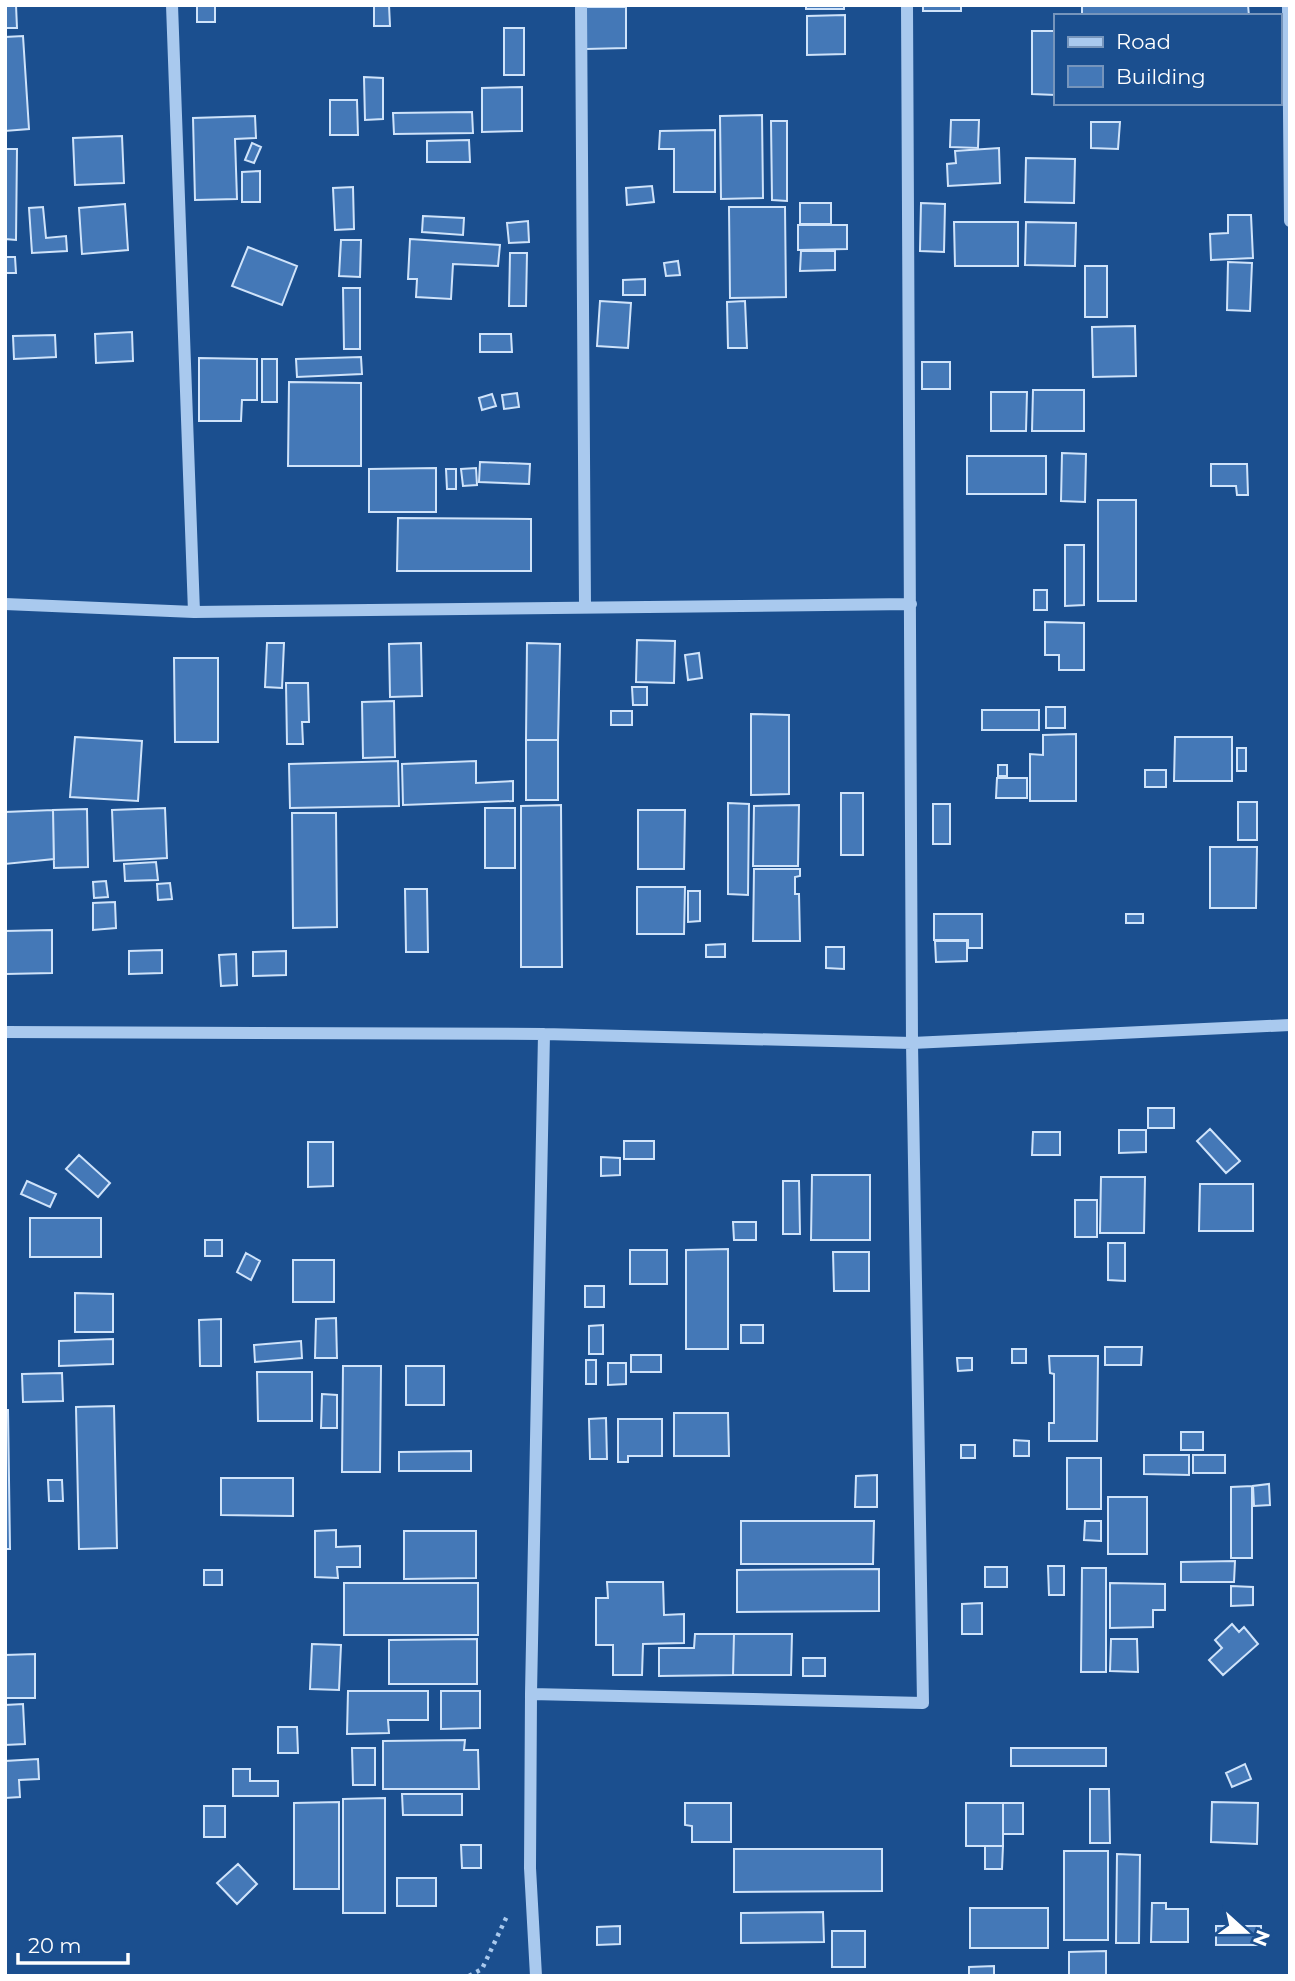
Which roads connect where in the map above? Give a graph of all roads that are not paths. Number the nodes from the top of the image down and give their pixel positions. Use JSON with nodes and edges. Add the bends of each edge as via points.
{"nodes":[{"id":1,"x":172,"y":5,"type":"edge"},
{"id":2,"x":581,"y":5,"type":"edge"},
{"id":3,"x":907,"y":5,"type":"edge"},
{"id":4,"x":1288,"y":5,"type":"edge"},
{"id":5,"x":1289,"y":210,"type":"edge"},
{"id":6,"x":1290,"y":221,"type":"edge"},
{"id":7,"x":5,"y":604,"type":"edge"},
{"id":8,"x":911,"y":604,"type":"junction"},
{"id":9,"x":585,"y":607,"type":"junction"},
{"id":10,"x":194,"y":612,"type":"junction"},
{"id":11,"x":1290,"y":1025,"type":"edge"},
{"id":12,"x":5,"y":1032,"type":"edge"},
{"id":13,"x":544,"y":1034,"type":"junction"},
{"id":14,"x":912,"y":1042,"type":"junction"},
{"id":15,"x":531,"y":1694,"type":"junction"},
{"id":16,"x":536,"y":1976,"type":"edge"}],
"edges":[{"from":1,"to":10,"type":"street"},
{"from":2,"to":9,"type":"street"},
{"from":3,"to":8,"type":"street"},
{"from":4,"to":5,"type":"street"},
{"from":5,"to":6,"type":"street"},
{"from":7,"to":10,"type":"street"},
{"from":8,"to":9,"type":"street"},
{"from":8,"to":14,"type":"street"},
{"from":9,"to":10,"type":"street"},
{"from":11,"to":14,"type":"street"},
{"from":12,"to":13,"type":"street"},
{"from":13,"to":14,"type":"street"},
{"from":13,"to":15,"type":"street"},
{"from":14,"to":15,"type":"street","via":[[923,1703]]},
{"from":15,"to":16,"type":"street","via":[[530,1868]]}]}
